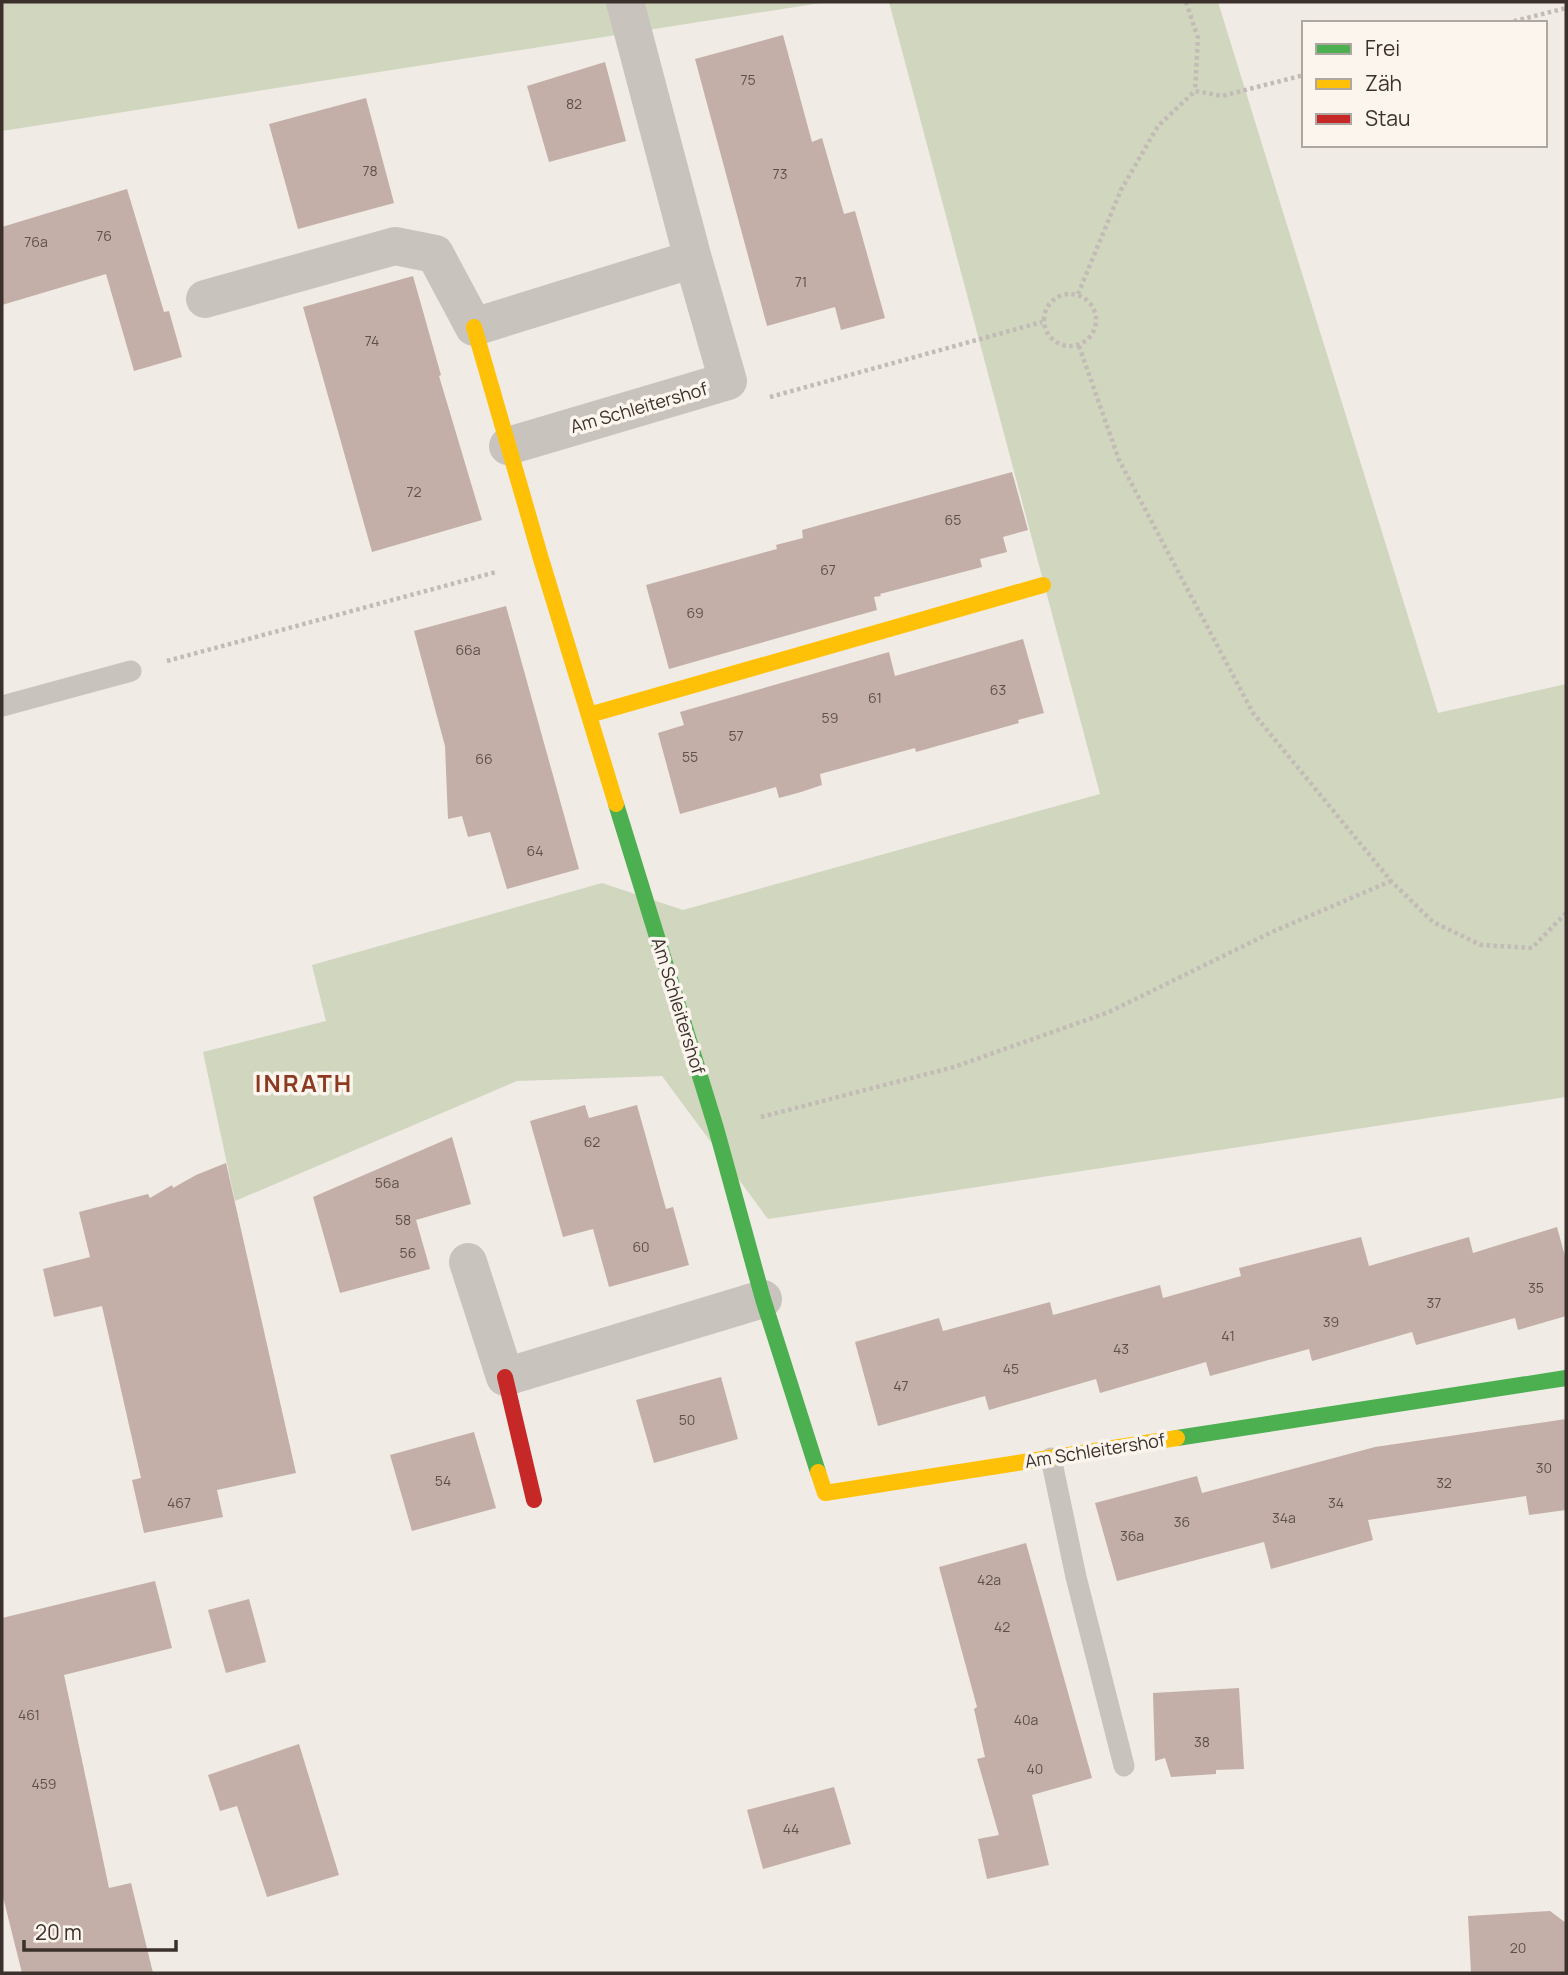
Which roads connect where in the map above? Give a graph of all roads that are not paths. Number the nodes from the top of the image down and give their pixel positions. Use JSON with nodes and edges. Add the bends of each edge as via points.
{"nodes":[{"id":1,"x":625,"y":2,"type":"edge"},
{"id":2,"x":693,"y":260,"type":"junction"},
{"id":3,"x":205,"y":299,"type":"dead end"},
{"id":4,"x":474,"y":327,"type":"junction"},
{"id":5,"x":508,"y":446,"type":"junction"},
{"id":6,"x":1043,"y":584,"type":"dead end"},
{"id":7,"x":131,"y":671,"type":"road end"},
{"id":8,"x":2,"y":706,"type":"edge"},
{"id":9,"x":589,"y":715,"type":"junction"},
{"id":10,"x":468,"y":1262,"type":"dead end"},
{"id":11,"x":763,"y":1299,"type":"junction"},
{"id":12,"x":505,"y":1377,"type":"junction"},
{"id":13,"x":1566,"y":1378,"type":"edge"},
{"id":14,"x":1051,"y":1458,"type":"junction"},
{"id":15,"x":534,"y":1500,"type":"dead end"},
{"id":16,"x":1124,"y":1766,"type":"dead end"}],
"edges":[{"from":1,"to":2,"type":"street","name":"Am Schleitershof"},
{"from":2,"to":4,"type":"street"},
{"from":2,"to":5,"type":"street","name":"Am Schleitershof","via":[[728,381]]},
{"from":3,"to":4,"type":"street","name":"Am Schleitershof","via":[[395,246],[435,254]]},
{"from":4,"to":5,"type":"street","name":"Am Schleitershof"},
{"from":5,"to":9,"type":"street","name":"Am Schleitershof"},
{"from":6,"to":9,"type":"street"},
{"from":7,"to":8,"type":"lane"},
{"from":9,"to":11,"type":"street","name":"Am Schleitershof"},
{"from":10,"to":12,"type":"street"},
{"from":11,"to":12,"type":"street"},
{"from":11,"to":14,"type":"street","name":"Am Schleitershof","via":[[825,1493]]},
{"from":12,"to":15,"type":"street"},
{"from":13,"to":14,"type":"street","name":"Am Schleitershof"},
{"from":14,"to":16,"type":"lane"}]}
